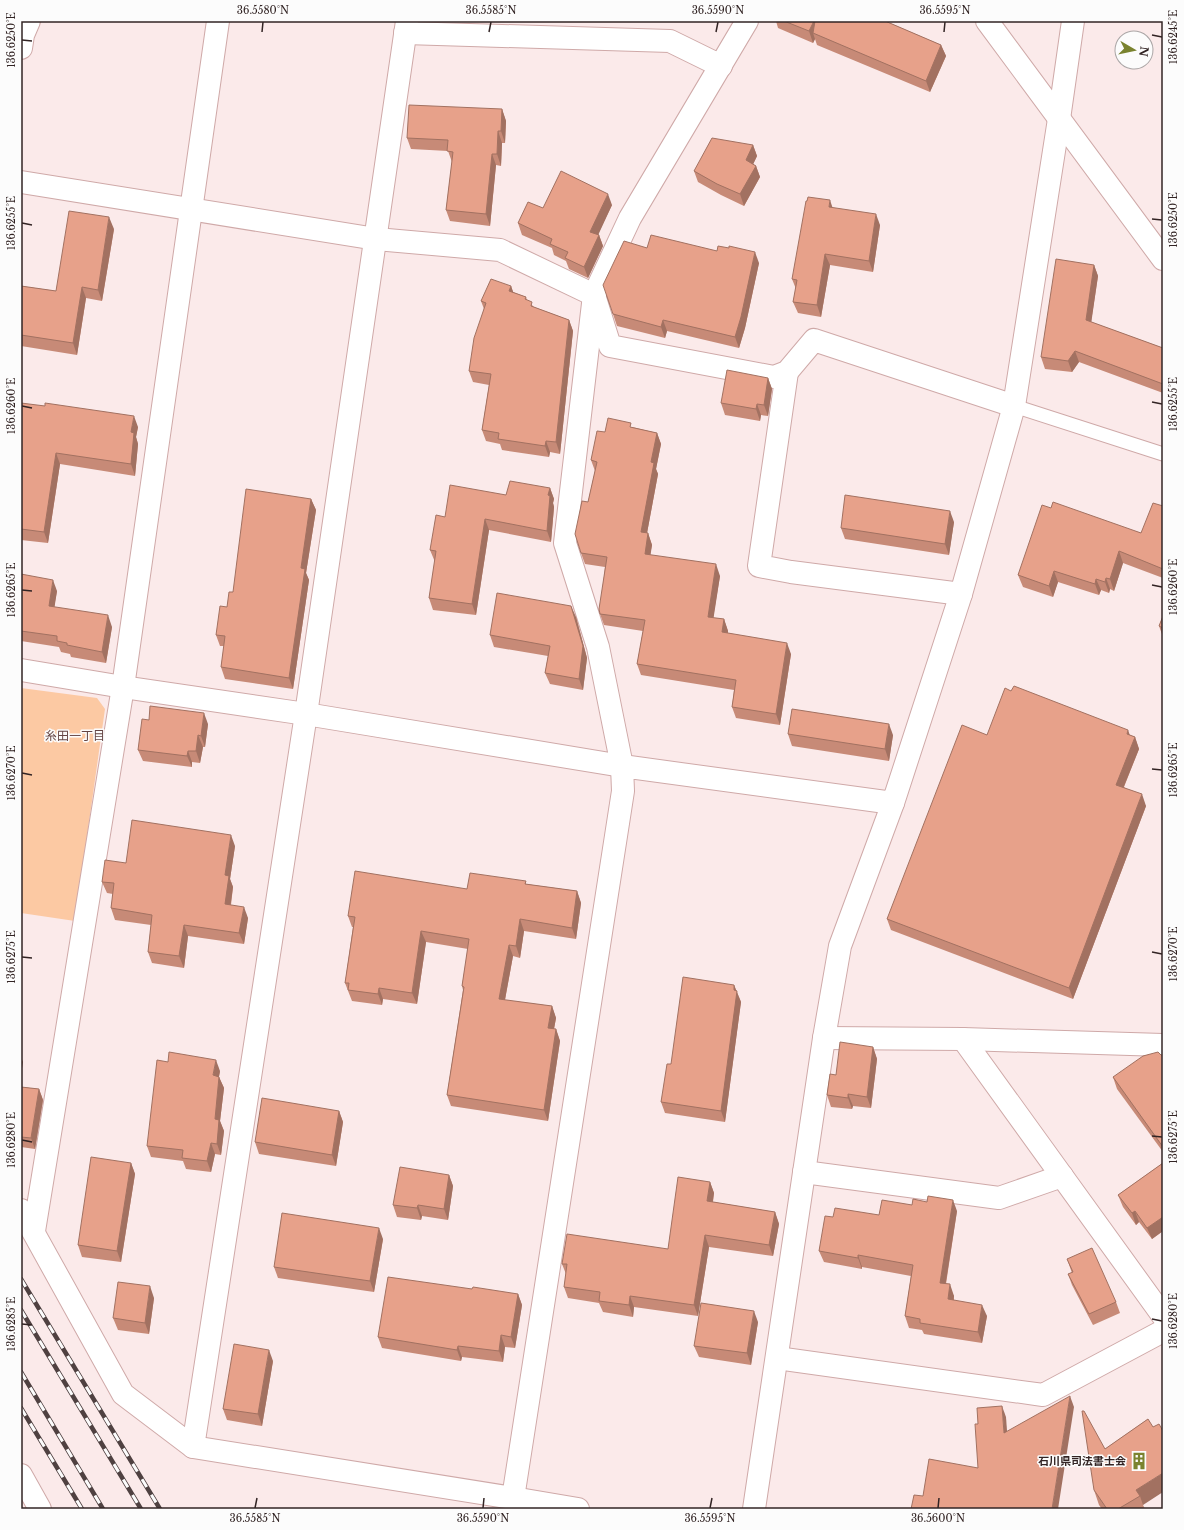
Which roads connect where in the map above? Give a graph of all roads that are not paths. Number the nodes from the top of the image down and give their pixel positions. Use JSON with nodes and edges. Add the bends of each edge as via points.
{"nodes":[{"id":1,"x":29,"y":21,"type":"edge"},
{"id":2,"x":218,"y":21,"type":"edge"},
{"id":3,"x":747,"y":21,"type":"edge"},
{"id":4,"x":987,"y":21,"type":"edge"},
{"id":5,"x":1073,"y":21,"type":"edge"},
{"id":6,"x":406,"y":27,"type":"edge"},
{"id":7,"x":21,"y":48,"type":"edge"},
{"id":8,"x":721,"y":66,"type":"junction"},
{"id":9,"x":1059,"y":119,"type":"junction"},
{"id":10,"x":21,"y":182,"type":"edge"},
{"id":11,"x":191,"y":209,"type":"junction"},
{"id":12,"x":376,"y":239,"type":"junction"},
{"id":13,"x":1163,"y":260,"type":"edge"},
{"id":14,"x":594,"y":295,"type":"junction"},
{"id":15,"x":787,"y":372,"type":"junction"},
{"id":16,"x":1014,"y":406,"type":"junction"},
{"id":17,"x":1163,"y":454,"type":"edge"},
{"id":18,"x":961,"y":594,"type":"junction"},
{"id":19,"x":21,"y":670,"type":"edge"},
{"id":20,"x":123,"y":687,"type":"junction"},
{"id":21,"x":306,"y":714,"type":"junction"},
{"id":22,"x":622,"y":766,"type":"junction"},
{"id":23,"x":893,"y":803,"type":"junction"},
{"id":24,"x":824,"y":1038,"type":"junction"},
{"id":25,"x":963,"y":1039,"type":"junction"},
{"id":26,"x":1163,"y":1045,"type":"edge"},
{"id":27,"x":804,"y":1172,"type":"junction"},
{"id":28,"x":1062,"y":1176,"type":"junction"},
{"id":29,"x":21,"y":1210,"type":"edge"},
{"id":30,"x":34,"y":1231,"type":"junction"},
{"id":31,"x":1163,"y":1316,"type":"edge"},
{"id":32,"x":1163,"y":1331,"type":"edge"},
{"id":33,"x":777,"y":1358,"type":"junction"},
{"id":34,"x":193,"y":1447,"type":"junction"},
{"id":35,"x":21,"y":1475,"type":"edge"},
{"id":36,"x":513,"y":1504,"type":"edge"},
{"id":37,"x":40,"y":1509,"type":"edge"},
{"id":38,"x":578,"y":1509,"type":"edge"},
{"id":39,"x":754,"y":1509,"type":"edge"}],
"edges":[{"from":1,"to":7,"type":"street"},
{"from":2,"to":11,"type":"street"},
{"from":3,"to":8,"type":"street"},
{"from":4,"to":9,"type":"street"},
{"from":5,"to":9,"type":"street"},
{"from":6,"to":8,"type":"street","via":[[670,41]]},
{"from":6,"to":12,"type":"street"},
{"from":8,"to":14,"type":"street","via":[[630,218]]},
{"from":9,"to":13,"type":"street"},
{"from":9,"to":16,"type":"street"},
{"from":10,"to":11,"type":"street"},
{"from":11,"to":12,"type":"street"},
{"from":11,"to":20,"type":"street"},
{"from":12,"to":14,"type":"street","via":[[500,250]]},
{"from":12,"to":21,"type":"street"},
{"from":14,"to":15,"type":"street","via":[[610,346],[774,377]]},
{"from":14,"to":22,"type":"street","via":[[566,543],[598,647]]},
{"from":15,"to":16,"type":"street","via":[[814,340]]},
{"from":15,"to":18,"type":"street","via":[[759,566]]},
{"from":16,"to":17,"type":"lane"},
{"from":16,"to":18,"type":"street"},
{"from":18,"to":23,"type":"street"},
{"from":19,"to":20,"type":"street"},
{"from":20,"to":21,"type":"street"},
{"from":20,"to":30,"type":"street"},
{"from":21,"to":22,"type":"street"},
{"from":21,"to":34,"type":"street"},
{"from":22,"to":23,"type":"street"},
{"from":22,"to":36,"type":"street","via":[[623,791]]},
{"from":23,"to":24,"type":"street","via":[[840,946]]},
{"from":24,"to":25,"type":"street"},
{"from":24,"to":27,"type":"street"},
{"from":25,"to":26,"type":"street"},
{"from":25,"to":28,"type":"street"},
{"from":27,"to":28,"type":"street","via":[[999,1198]]},
{"from":27,"to":33,"type":"street"},
{"from":28,"to":31,"type":"street"},
{"from":29,"to":30,"type":"street"},
{"from":30,"to":34,"type":"street","via":[[123,1394]]},
{"from":32,"to":33,"type":"street","via":[[1043,1395]]},
{"from":33,"to":39,"type":"street"},
{"from":34,"to":36,"type":"street"},
{"from":35,"to":37,"type":"street"},
{"from":36,"to":38,"type":"street"}]}
